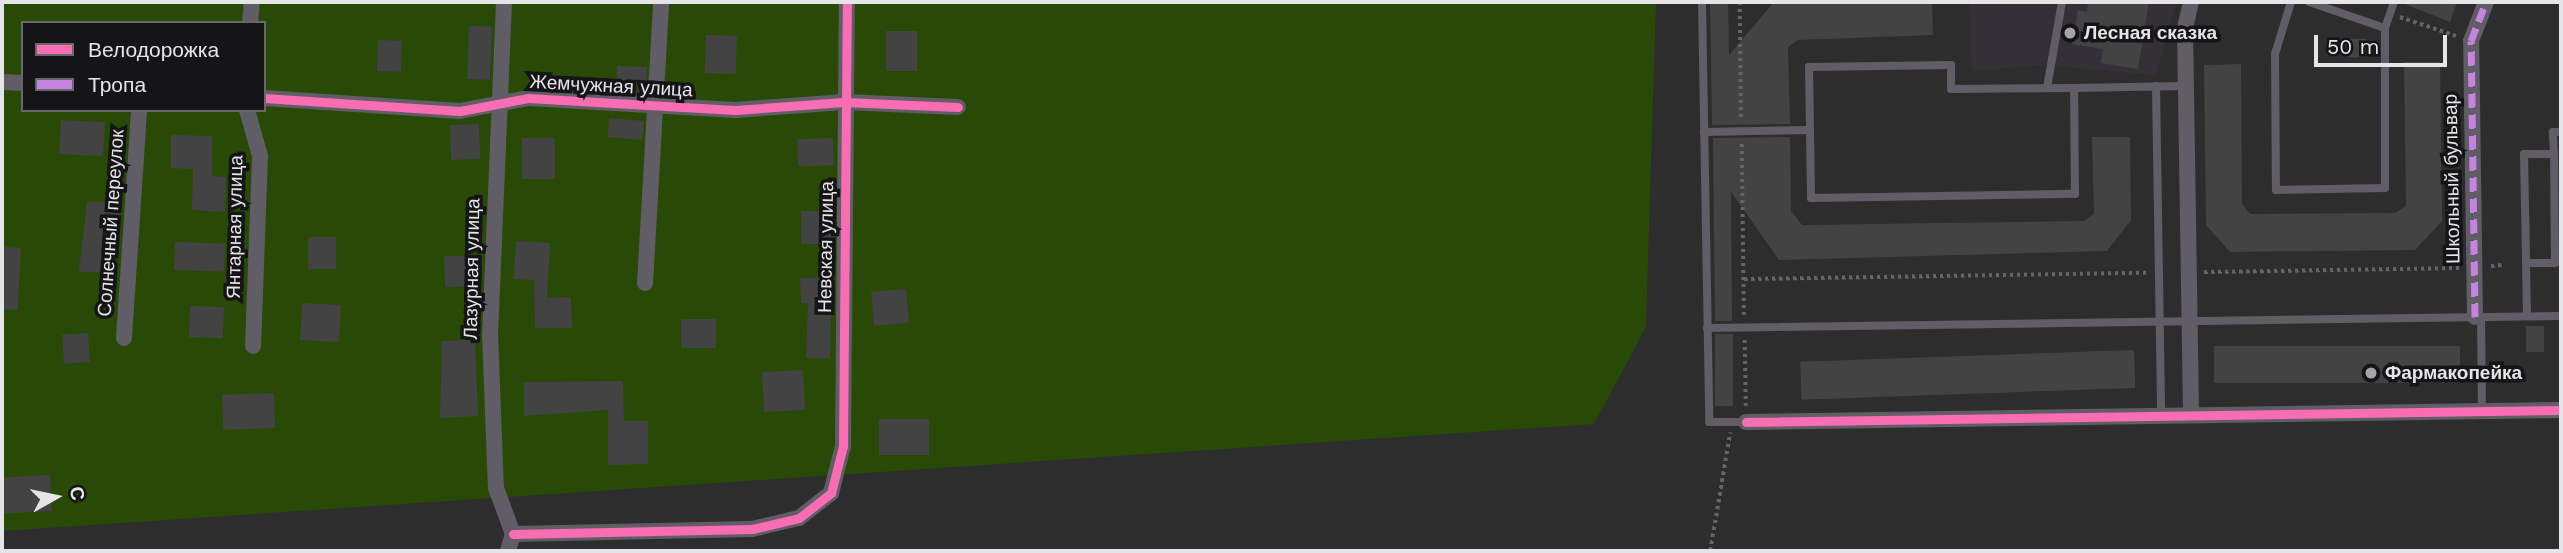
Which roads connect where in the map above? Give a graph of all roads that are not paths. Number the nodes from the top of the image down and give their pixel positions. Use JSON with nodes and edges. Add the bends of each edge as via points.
{"nodes":[{"id":1,"x":252,"y":2,"type":"edge"},
{"id":2,"x":504,"y":2,"type":"edge"},
{"id":3,"x":661,"y":2,"type":"edge"},
{"id":4,"x":847,"y":2,"type":"edge"},
{"id":5,"x":1702,"y":2,"type":"edge"},
{"id":6,"x":2063,"y":2,"type":"edge"},
{"id":7,"x":2191,"y":2,"type":"edge"},
{"id":8,"x":2291,"y":2,"type":"edge"},
{"id":9,"x":2309,"y":2,"type":"edge"},
{"id":10,"x":2394,"y":2,"type":"edge"},
{"id":11,"x":2486,"y":2,"type":"edge"},
{"id":12,"x":250,"y":21,"type":"edge"},
{"id":13,"x":2385,"y":27,"type":"junction"},
{"id":14,"x":2,"y":82,"type":"edge"},
{"id":15,"x":21,"y":83,"type":"edge"},
{"id":16,"x":2156,"y":86,"type":"junction"},
{"id":17,"x":2186,"y":86,"type":"junction"},
{"id":18,"x":2047,"y":88,"type":"junction"},
{"id":19,"x":2074,"y":88,"type":"junction"},
{"id":20,"x":266,"y":98,"type":"edge"},
{"id":21,"x":499,"y":102,"type":"junction"},
{"id":22,"x":844,"y":102,"type":"junction"},
{"id":23,"x":658,"y":106,"type":"junction"},
{"id":24,"x":958,"y":107,"type":"dead end"},
{"id":25,"x":139,"y":112,"type":"edge"},
{"id":26,"x":248,"y":112,"type":"edge"},
{"id":27,"x":1810,"y":130,"type":"junction"},
{"id":28,"x":1704,"y":132,"type":"junction"},
{"id":29,"x":2561,"y":132,"type":"edge"},
{"id":30,"x":2554,"y":154,"type":"junction"},
{"id":31,"x":2558,"y":191,"type":"edge"},
{"id":32,"x":2526,"y":263,"type":"junction"},
{"id":33,"x":645,"y":283,"type":"dead end"},
{"id":34,"x":2527,"y":316,"type":"junction"},
{"id":35,"x":2561,"y":316,"type":"edge"},
{"id":36,"x":2478,"y":317,"type":"junction"},
{"id":37,"x":2190,"y":321,"type":"junction"},
{"id":38,"x":2160,"y":322,"type":"junction"},
{"id":39,"x":1707,"y":328,"type":"junction"},
{"id":40,"x":124,"y":338,"type":"dead end"},
{"id":41,"x":253,"y":346,"type":"dead end"},
{"id":42,"x":2561,"y":410,"type":"edge"},
{"id":43,"x":2482,"y":411,"type":"junction"},
{"id":44,"x":2191,"y":415,"type":"junction"},
{"id":45,"x":2161,"y":416,"type":"junction"},
{"id":46,"x":1741,"y":422,"type":"joint"},
{"id":47,"x":513,"y":534,"type":"junction"},
{"id":48,"x":508,"y":551,"type":"edge"}],
"edges":[{"from":1,"to":12,"type":"street"},
{"from":2,"to":21,"type":"street","name":"Лазурная улица"},
{"from":3,"to":23,"type":"street"},
{"from":4,"to":22,"type":"street","name":"Невская улица"},
{"from":5,"to":28,"type":"lane"},
{"from":6,"to":18,"type":"lane"},
{"from":7,"to":17,"type":"street"},
{"from":8,"to":13,"type":"lane","via":[[2275,54],[2276,190],[2385,188]]},
{"from":9,"to":13,"type":"lane"},
{"from":10,"to":13,"type":"lane"},
{"from":11,"to":36,"type":"street","name":"Школьный бульвар","via":[[2471,41]]},
{"from":14,"to":15,"type":"street"},
{"from":16,"to":17,"type":"lane"},
{"from":16,"to":19,"type":"lane"},
{"from":16,"to":38,"type":"lane"},
{"from":17,"to":37,"type":"street"},
{"from":18,"to":19,"type":"lane"},
{"from":18,"to":27,"type":"lane","via":[[1951,89],[1951,65],[1810,67]]},
{"from":19,"to":27,"type":"lane","via":[[2075,194],[1811,198]]},
{"from":20,"to":21,"type":"street","name":"Жемчужная улица","via":[[460,111]]},
{"from":21,"to":23,"type":"street","name":"Жемчужная улица","via":[[528,98]]},
{"from":21,"to":47,"type":"street","name":"Лазурная улица","via":[[490,332],[496,488]]},
{"from":22,"to":23,"type":"street","name":"Жемчужная улица","via":[[758,110]]},
{"from":22,"to":24,"type":"street","name":"Жемчужная улица"},
{"from":22,"to":47,"type":"street","name":"Невская улица","via":[[843,446],[831,493],[799,518],[752,529]]},
{"from":23,"to":33,"type":"street"},
{"from":25,"to":40,"type":"street","name":"Солнечный переулок"},
{"from":26,"to":41,"type":"street","name":"Янтарная улица","via":[[260,156]]},
{"from":27,"to":28,"type":"lane"},
{"from":28,"to":39,"type":"lane"},
{"from":29,"to":30,"type":"lane","via":[[2553,132]]},
{"from":30,"to":31,"type":"lane"},
{"from":30,"to":32,"type":"lane","via":[[2524,154]]},
{"from":31,"to":32,"type":"lane","via":[[2555,263]]},
{"from":32,"to":34,"type":"lane"},
{"from":34,"to":35,"type":"lane"},
{"from":34,"to":36,"type":"lane"},
{"from":36,"to":37,"type":"lane"},
{"from":36,"to":43,"type":"lane"},
{"from":37,"to":38,"type":"lane"},
{"from":37,"to":44,"type":"street"},
{"from":38,"to":39,"type":"lane"},
{"from":38,"to":45,"type":"lane"},
{"from":39,"to":46,"type":"lane","via":[[1709,422]]},
{"from":42,"to":43,"type":"street"},
{"from":43,"to":44,"type":"street"},
{"from":44,"to":45,"type":"street"},
{"from":45,"to":46,"type":"street"},
{"from":47,"to":48,"type":"street"}]}
